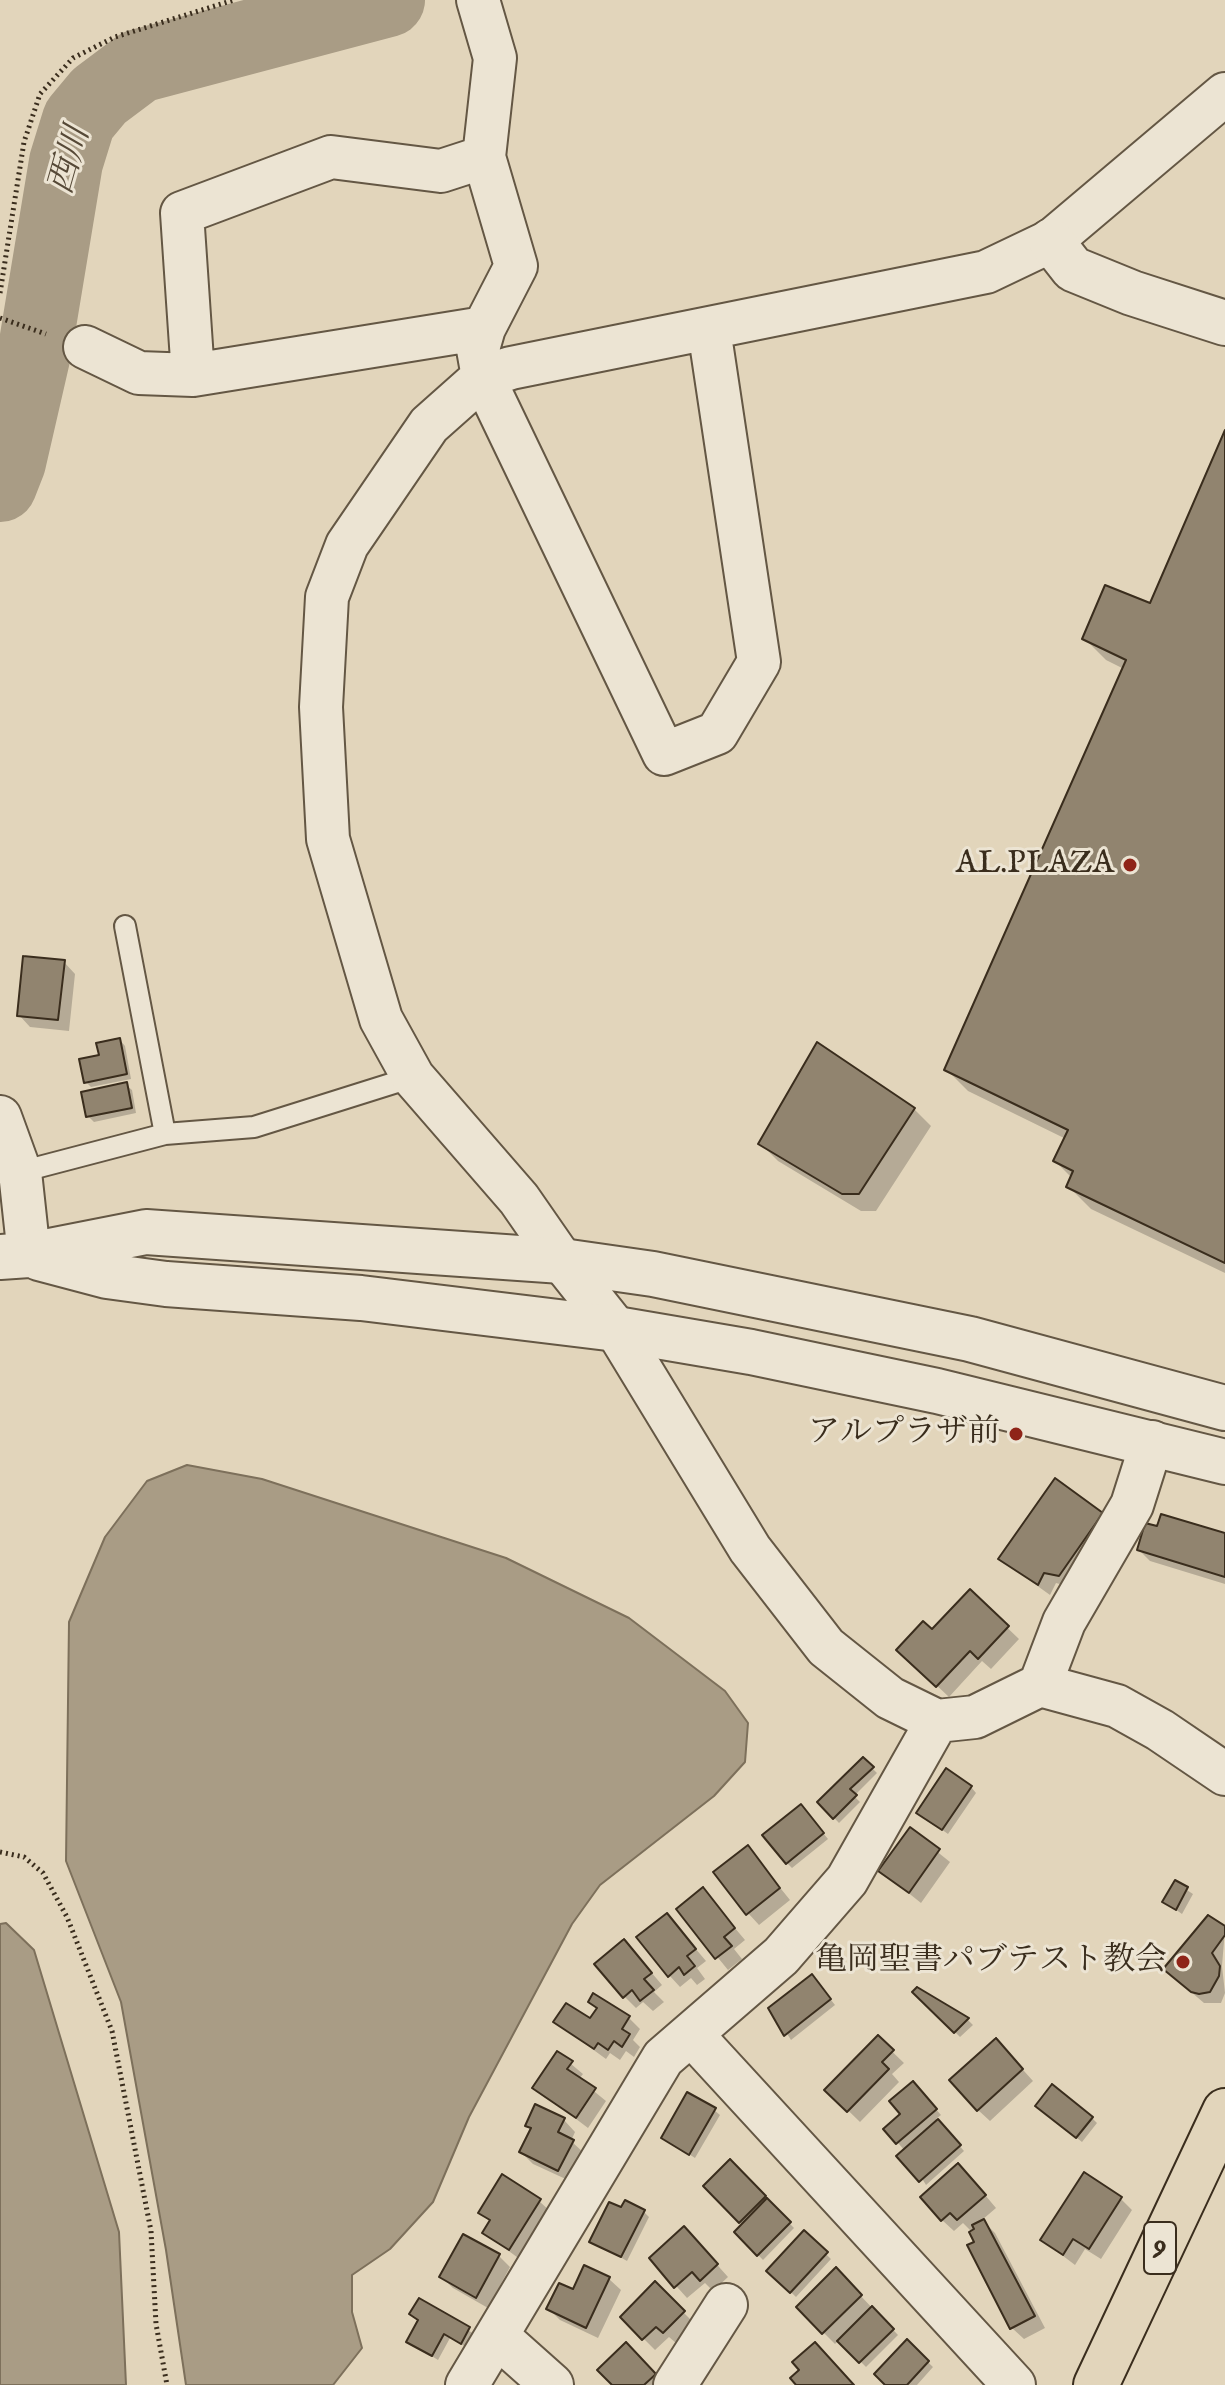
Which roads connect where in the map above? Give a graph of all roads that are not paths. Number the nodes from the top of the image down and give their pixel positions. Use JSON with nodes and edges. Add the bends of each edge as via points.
{"nodes":[{"id":1,"x":480,"y":9,"type":"edge"},
{"id":2,"x":1225,"y":94,"type":"edge"},
{"id":3,"x":484,"y":157,"type":"junction"},
{"id":4,"x":1051,"y":241,"type":"junction"},
{"id":5,"x":1225,"y":323,"type":"edge"},
{"id":6,"x":484,"y":328,"type":"junction"},
{"id":7,"x":709,"y":329,"type":"junction"},
{"id":8,"x":85,"y":347,"type":"dead end"},
{"id":9,"x":193,"y":375,"type":"junction"},
{"id":10,"x":483,"y":377,"type":"junction"},
{"id":11,"x":125,"y":926,"type":"dead end"},
{"id":12,"x":413,"y":1077,"type":"junction"},
{"id":13,"x":0,"y":1117,"type":"edge"},
{"id":14,"x":165,"y":1134,"type":"junction"},
{"id":15,"x":20,"y":1172,"type":"junction"},
{"id":16,"x":14,"y":1256,"type":"edge"},
{"id":17,"x":562,"y":1261,"type":"junction"},
{"id":18,"x":616,"y":1329,"type":"junction"},
{"id":19,"x":1225,"y":1408,"type":"edge"},
{"id":20,"x":1152,"y":1442,"type":"junction"},
{"id":21,"x":1225,"y":1462,"type":"edge"},
{"id":22,"x":1040,"y":1685,"type":"junction"},
{"id":23,"x":937,"y":1721,"type":"junction"},
{"id":24,"x":1225,"y":1774,"type":"edge"},
{"id":25,"x":692,"y":2035,"type":"junction"},
{"id":26,"x":1225,"y":2111,"type":"edge"},
{"id":27,"x":726,"y":2305,"type":"dead end"},
{"id":28,"x":497,"y":2336,"type":"junction"},
{"id":29,"x":467,"y":2385,"type":"edge"},
{"id":30,"x":552,"y":2385,"type":"edge"},
{"id":31,"x":675,"y":2385,"type":"edge"},
{"id":32,"x":1014,"y":2385,"type":"edge"},
{"id":33,"x":1096,"y":2385,"type":"edge"}],
"edges":[{"from":1,"to":3,"type":"street","via":[[495,58]]},
{"from":2,"to":4,"type":"street"},
{"from":3,"to":6,"type":"street","via":[[516,266]]},
{"from":3,"to":9,"type":"street","via":[[441,171],[331,157],[182,213]]},
{"from":4,"to":5,"type":"street","via":[[1073,269]]},
{"from":4,"to":7,"type":"street","via":[[986,272]]},
{"from":6,"to":9,"type":"street"},
{"from":6,"to":10,"type":"street","via":[[478,349]]},
{"from":7,"to":10,"type":"street"},
{"from":7,"to":10,"type":"street","via":[[759,662],[717,733],[664,754]]},
{"from":8,"to":9,"type":"street","via":[[139,373]]},
{"from":10,"to":12,"type":"street","via":[[429,425],[347,545],[327,597],[321,707],[328,839],[381,1019]]},
{"from":11,"to":14,"type":"lane"},
{"from":12,"to":14,"type":"lane","via":[[254,1127]]},
{"from":12,"to":17,"type":"street","via":[[519,1199]]},
{"from":13,"to":15,"type":"street"},
{"from":14,"to":15,"type":"lane"},
{"from":15,"to":16,"type":"street"},
{"from":16,"to":17,"type":"street","via":[[146,1232]]},
{"from":16,"to":18,"type":"street","via":[[166,1284],[361,1298]]},
{"from":17,"to":18,"type":"street"},
{"from":17,"to":19,"type":"street","via":[[653,1274],[970,1339]]},
{"from":18,"to":20,"type":"street","via":[[937,1391]]},
{"from":18,"to":23,"type":"street","via":[[750,1549],[826,1647],[890,1698]]},
{"from":20,"to":21,"type":"street"},
{"from":20,"to":22,"type":"street","via":[[1132,1505],[1064,1622]]},
{"from":22,"to":23,"type":"street","via":[[975,1717]]},
{"from":22,"to":24,"type":"street","via":[[1117,1706]]},
{"from":23,"to":25,"type":"street","via":[[847,1880],[781,1956]]},
{"from":25,"to":28,"type":"street","via":[[663,2058]]},
{"from":25,"to":32,"type":"street"},
{"from":26,"to":33,"type":"highway","number":"9"},
{"from":27,"to":31,"type":"street"},
{"from":28,"to":29,"type":"street"},
{"from":28,"to":30,"type":"street"}]}
